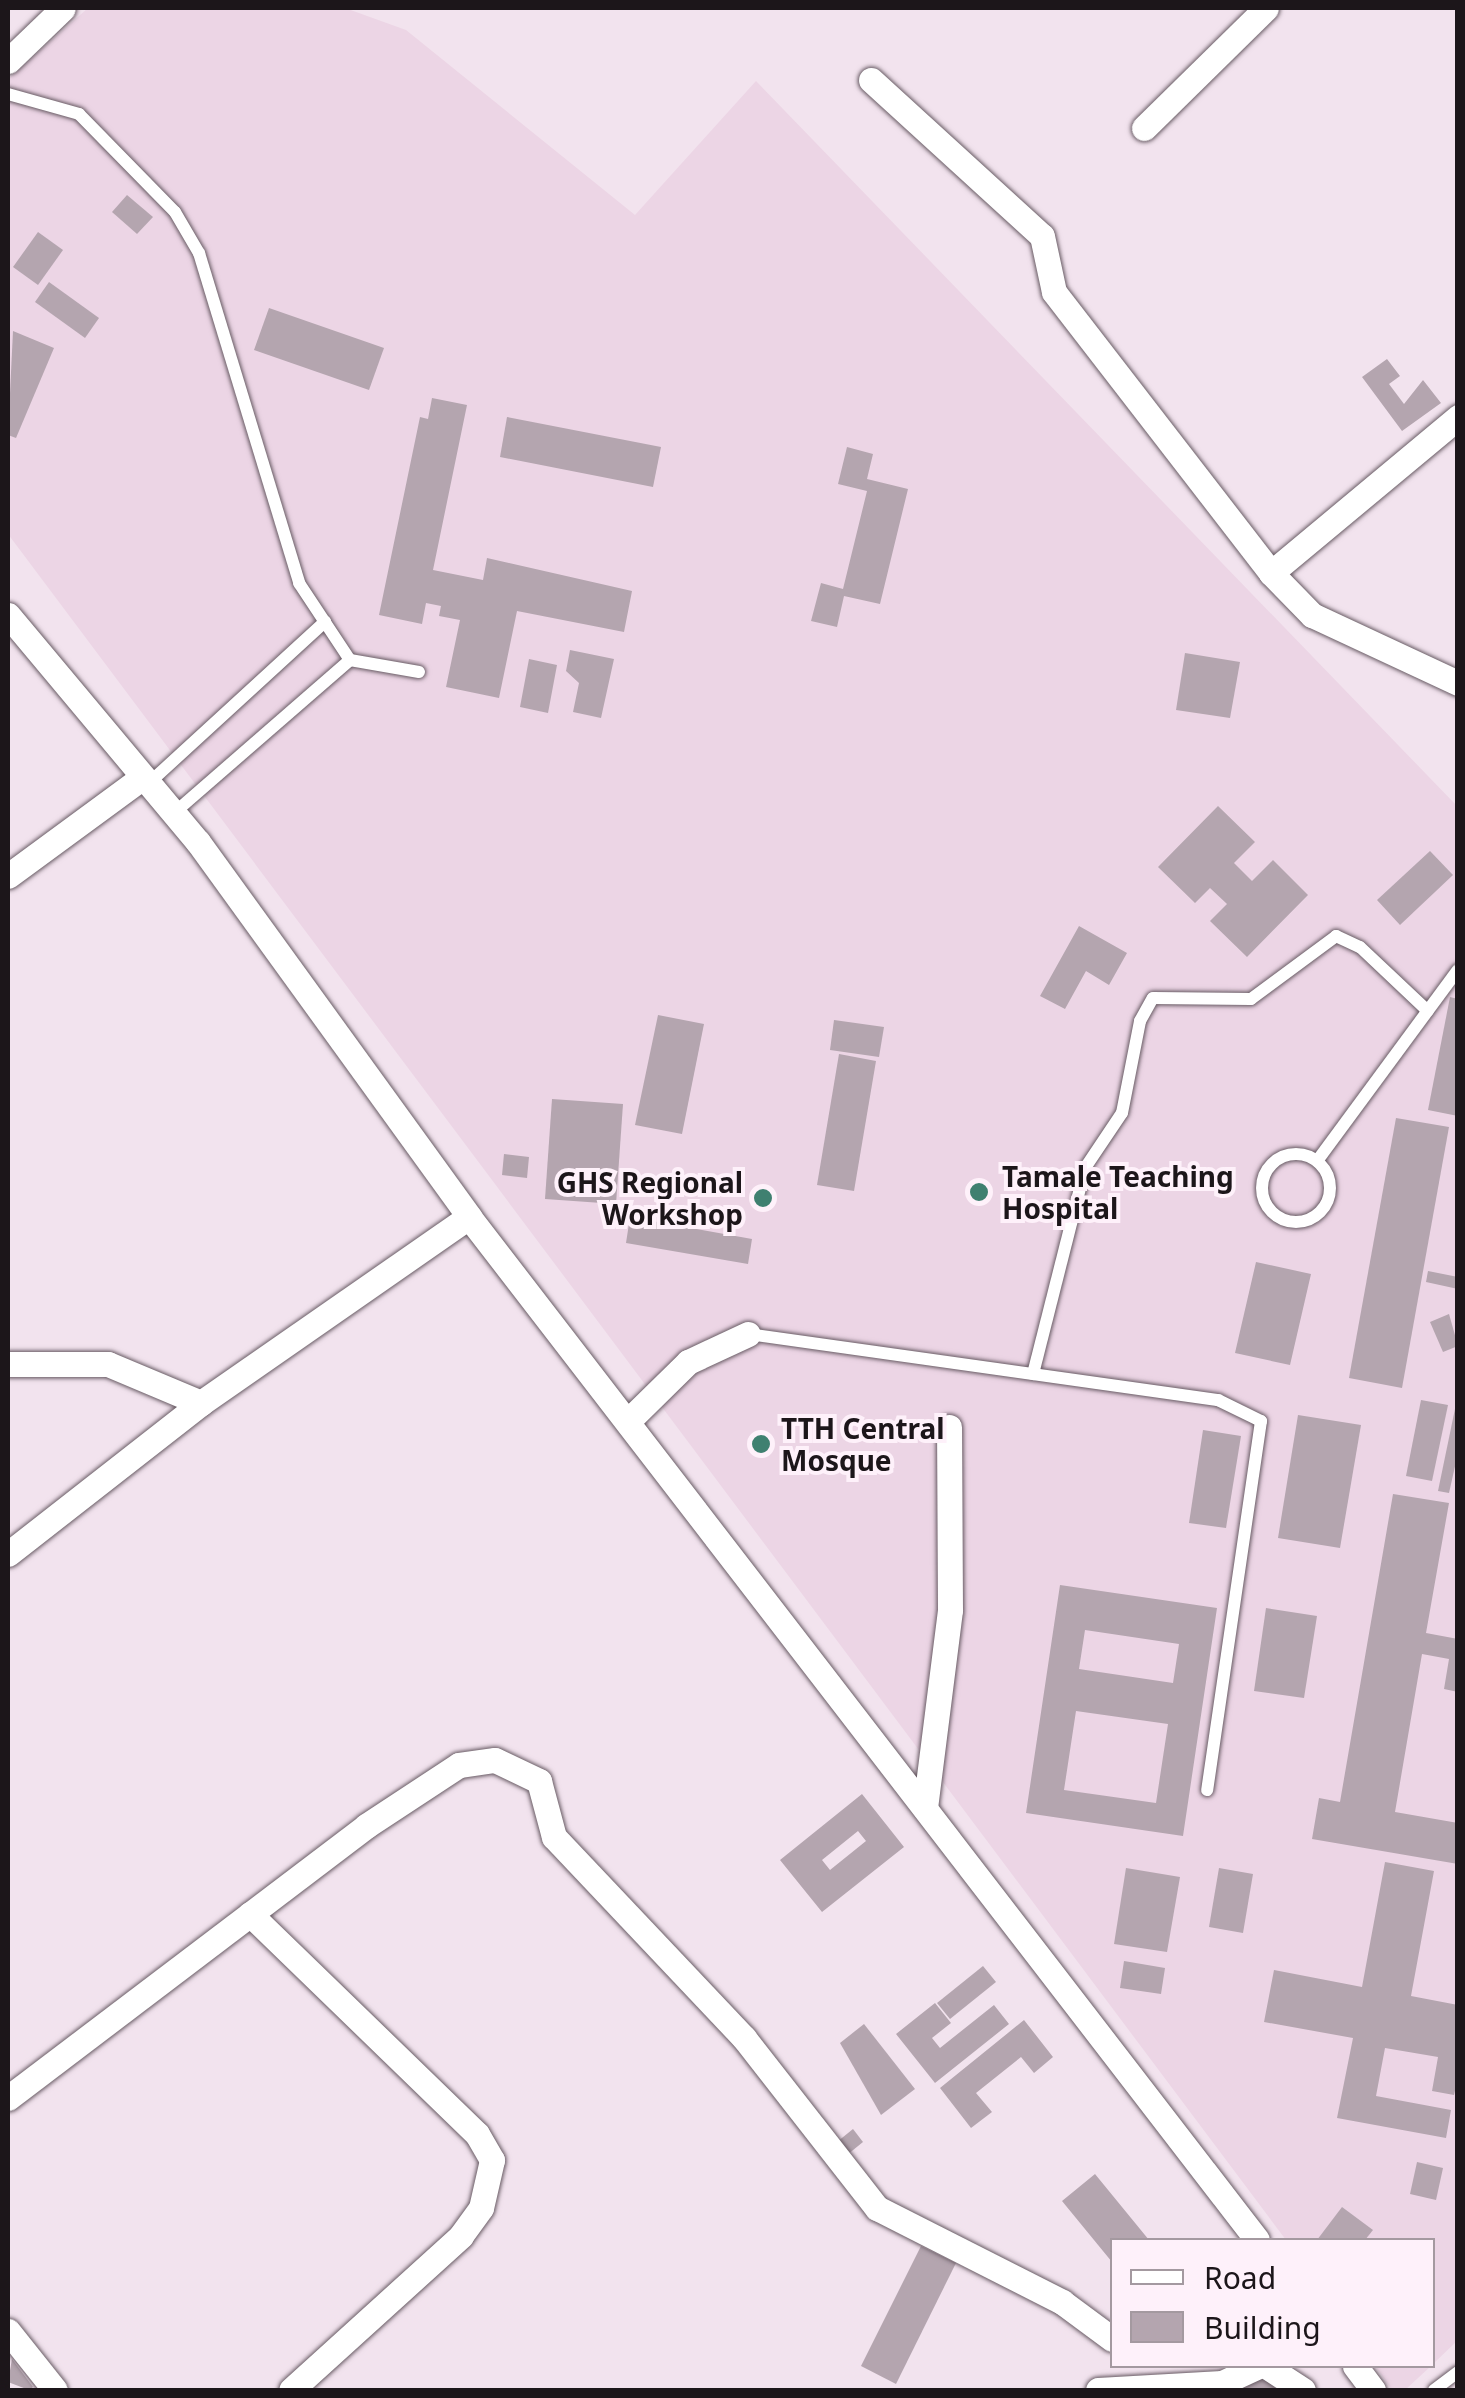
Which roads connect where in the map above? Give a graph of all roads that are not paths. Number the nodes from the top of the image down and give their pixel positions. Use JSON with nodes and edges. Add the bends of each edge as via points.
{"nodes":[{"id":1,"x":63,"y":8,"type":"edge"},
{"id":2,"x":1266,"y":8,"type":"edge"},
{"id":3,"x":8,"y":61,"type":"edge"},
{"id":4,"x":870,"y":80,"type":"dead end"},
{"id":5,"x":8,"y":94,"type":"edge"},
{"id":6,"x":1144,"y":128,"type":"dead end"},
{"id":7,"x":1458,"y":417,"type":"edge"},
{"id":8,"x":1271,"y":574,"type":"junction"},
{"id":9,"x":325,"y":622,"type":"junction"},
{"id":10,"x":12,"y":628,"type":"edge"},
{"id":11,"x":350,"y":660,"type":"junction"},
{"id":12,"x":418,"y":672,"type":"dead end"},
{"id":13,"x":1458,"y":683,"type":"edge"},
{"id":14,"x":146,"y":780,"type":"junction"},
{"id":15,"x":174,"y":813,"type":"junction"},
{"id":16,"x":8,"y":876,"type":"edge"},
{"id":17,"x":1458,"y":970,"type":"edge"},
{"id":18,"x":1428,"y":1011,"type":"junction"},
{"id":19,"x":1317,"y":1160,"type":"junction"},
{"id":20,"x":469,"y":1217,"type":"junction"},
{"id":21,"x":748,"y":1334,"type":"joint"},
{"id":22,"x":8,"y":1364,"type":"edge"},
{"id":23,"x":1033,"y":1374,"type":"junction"},
{"id":24,"x":201,"y":1403,"type":"junction"},
{"id":25,"x":629,"y":1420,"type":"junction"},
{"id":26,"x":949,"y":1427,"type":"dead end"},
{"id":27,"x":8,"y":1554,"type":"edge"},
{"id":28,"x":1207,"y":1790,"type":"dead end"},
{"id":29,"x":925,"y":1808,"type":"junction"},
{"id":30,"x":250,"y":1914,"type":"junction"},
{"id":31,"x":8,"y":2098,"type":"edge"},
{"id":32,"x":1255,"y":2238,"type":"edge"},
{"id":33,"x":8,"y":2331,"type":"edge"},
{"id":34,"x":1110,"y":2338,"type":"edge"},
{"id":35,"x":1146,"y":2368,"type":"edge"},
{"id":36,"x":1254,"y":2368,"type":"edge"},
{"id":37,"x":1269,"y":2368,"type":"edge"},
{"id":38,"x":1357,"y":2368,"type":"edge"},
{"id":39,"x":1458,"y":2372,"type":"edge"},
{"id":40,"x":1172,"y":2384,"type":"junction"},
{"id":41,"x":55,"y":2390,"type":"edge"},
{"id":42,"x":291,"y":2390,"type":"edge"},
{"id":43,"x":1098,"y":2390,"type":"edge"},
{"id":44,"x":1303,"y":2390,"type":"edge"},
{"id":45,"x":1374,"y":2390,"type":"edge"},
{"id":46,"x":1434,"y":2390,"type":"edge"}],
"edges":[{"from":1,"to":3,"type":"street"},
{"from":2,"to":6,"type":"street"},
{"from":4,"to":8,"type":"street","via":[[1042,236],[1054,292]]},
{"from":5,"to":9,"type":"lane","via":[[78,114],[176,212],[198,253],[299,583]]},
{"from":7,"to":8,"type":"street"},
{"from":8,"to":13,"type":"street","via":[[1312,614]]},
{"from":9,"to":11,"type":"lane"},
{"from":9,"to":14,"type":"lane"},
{"from":10,"to":14,"type":"street"},
{"from":11,"to":12,"type":"lane"},
{"from":11,"to":15,"type":"lane"},
{"from":14,"to":15,"type":"street"},
{"from":14,"to":16,"type":"street"},
{"from":15,"to":20,"type":"street"},
{"from":17,"to":18,"type":"lane"},
{"from":18,"to":19,"type":"lane"},
{"from":18,"to":23,"type":"lane","via":[[1360,947],[1336,936],[1251,999],[1154,998],[1140,1020],[1122,1113],[1085,1168]]},
{"from":19,"to":19,"type":"lane","via":[[1290,1154],[1270,1164],[1261,1183],[1272,1213],[1301,1222],[1320,1212],[1330,1182]]},
{"from":20,"to":24,"type":"street"},
{"from":20,"to":25,"type":"street"},
{"from":21,"to":23,"type":"lane"},
{"from":21,"to":25,"type":"street","via":[[688,1362]]},
{"from":22,"to":24,"type":"street","via":[[108,1364]]},
{"from":23,"to":28,"type":"lane","via":[[1218,1400],[1261,1421]]},
{"from":24,"to":27,"type":"street"},
{"from":25,"to":29,"type":"street"},
{"from":26,"to":29,"type":"street","via":[[950,1610]]},
{"from":29,"to":32,"type":"street"},
{"from":30,"to":31,"type":"street"},
{"from":30,"to":34,"type":"street","via":[[459,1765],[476,1758],[520,1767],[538,1781],[554,1837],[744,2038],[877,2208],[1062,2302]]},
{"from":30,"to":42,"type":"street","via":[[478,2134],[492,2160],[481,2208],[461,2236]]},
{"from":33,"to":41,"type":"street"},
{"from":35,"to":40,"type":"street"},
{"from":36,"to":40,"type":"street","via":[[1222,2383]]},
{"from":37,"to":44,"type":"street"},
{"from":38,"to":45,"type":"street"},
{"from":39,"to":46,"type":"lane"},
{"from":40,"to":43,"type":"street"}]}
